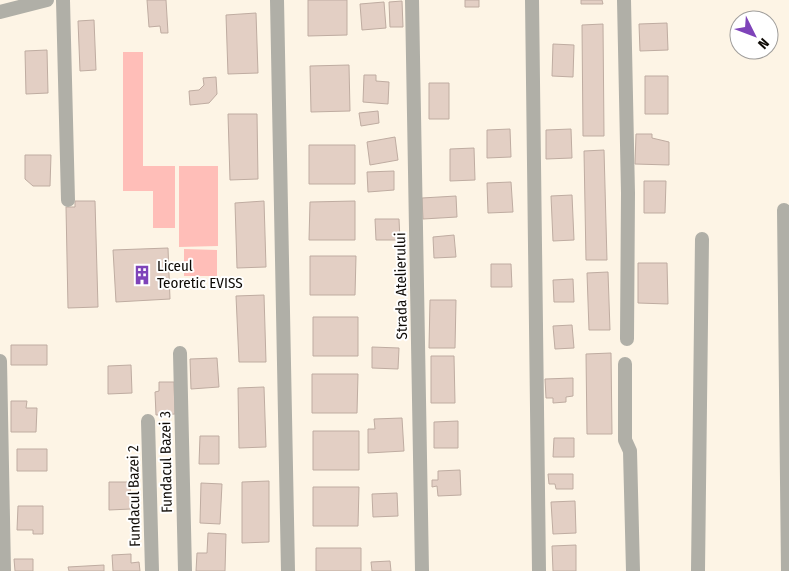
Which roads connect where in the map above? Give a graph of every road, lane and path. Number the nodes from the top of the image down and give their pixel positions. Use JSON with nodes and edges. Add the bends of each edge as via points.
{"nodes":[{"id":1,"x":47,"y":0,"type":"edge"},
{"id":2,"x":63,"y":0,"type":"edge"},
{"id":3,"x":277,"y":0,"type":"edge"},
{"id":4,"x":412,"y":0,"type":"edge"},
{"id":5,"x":532,"y":0,"type":"edge"},
{"id":6,"x":624,"y":0,"type":"edge"},
{"id":7,"x":8,"y":7,"type":"edge"},
{"id":8,"x":68,"y":200,"type":"dead end"},
{"id":9,"x":784,"y":210,"type":"dead end"},
{"id":10,"x":702,"y":239,"type":"dead end"},
{"id":11,"x":627,"y":339,"type":"dead end"},
{"id":12,"x":180,"y":353,"type":"dead end"},
{"id":13,"x":0,"y":361,"type":"edge"},
{"id":14,"x":625,"y":364,"type":"dead end"},
{"id":15,"x":148,"y":421,"type":"dead end"},
{"id":16,"x":4,"y":571,"type":"edge"},
{"id":17,"x":152,"y":571,"type":"edge"},
{"id":18,"x":185,"y":571,"type":"edge"},
{"id":19,"x":288,"y":571,"type":"edge"},
{"id":20,"x":422,"y":571,"type":"edge"},
{"id":21,"x":538,"y":571,"type":"edge"},
{"id":22,"x":633,"y":571,"type":"edge"},
{"id":23,"x":698,"y":571,"type":"edge"},
{"id":24,"x":788,"y":571,"type":"edge"}],
"edges":[{"from":1,"to":7,"type":"street"},
{"from":2,"to":8,"type":"street"},
{"from":3,"to":19,"type":"street"},
{"from":4,"to":20,"type":"street","name":"Strada Atelierului"},
{"from":5,"to":21,"type":"street"},
{"from":6,"to":11,"type":"street"},
{"from":9,"to":24,"type":"street"},
{"from":10,"to":23,"type":"street"},
{"from":12,"to":18,"type":"street","name":"Fundacul Bazei 3"},
{"from":13,"to":16,"type":"street"},
{"from":14,"to":22,"type":"street","via":[[625,440],[630,451]]},
{"from":15,"to":17,"type":"street","name":"Fundacul Bazei 2"}]}
